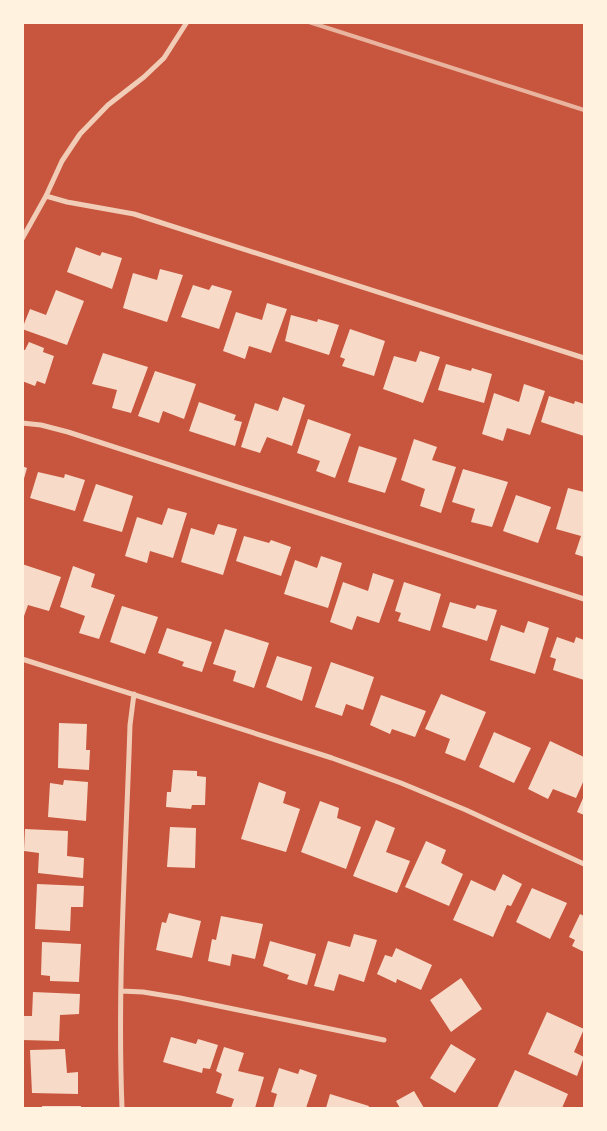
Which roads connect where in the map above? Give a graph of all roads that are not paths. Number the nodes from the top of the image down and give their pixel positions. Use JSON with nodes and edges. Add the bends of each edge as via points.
{"nodes":[{"id":1,"x":187,"y":22,"type":"edge"},
{"id":2,"x":46,"y":196,"type":"junction"},
{"id":3,"x":22,"y":239,"type":"edge"},
{"id":4,"x":584,"y":358,"type":"edge"},
{"id":5,"x":22,"y":422,"type":"edge"},
{"id":6,"x":584,"y":600,"type":"edge"},
{"id":7,"x":22,"y":659,"type":"edge"},
{"id":8,"x":134,"y":694,"type":"junction"},
{"id":9,"x":584,"y":864,"type":"edge"},
{"id":10,"x":121,"y":991,"type":"junction"},
{"id":11,"x":384,"y":1040,"type":"dead end"},
{"id":12,"x":122,"y":1108,"type":"edge"}],
"edges":[{"from":1,"to":2,"type":"street","via":[[164,58],[108,105],[80,134],[62,161]]},
{"from":2,"to":3,"type":"street"},
{"from":2,"to":4,"type":"street","via":[[134,214]]},
{"from":5,"to":6,"type":"street","via":[[68,432]]},
{"from":7,"to":8,"type":"street"},
{"from":8,"to":9,"type":"street","via":[[401,783]]},
{"from":8,"to":10,"type":"street","via":[[130,726]]},
{"from":10,"to":11,"type":"street","via":[[180,998]]},
{"from":10,"to":12,"type":"street"}]}
